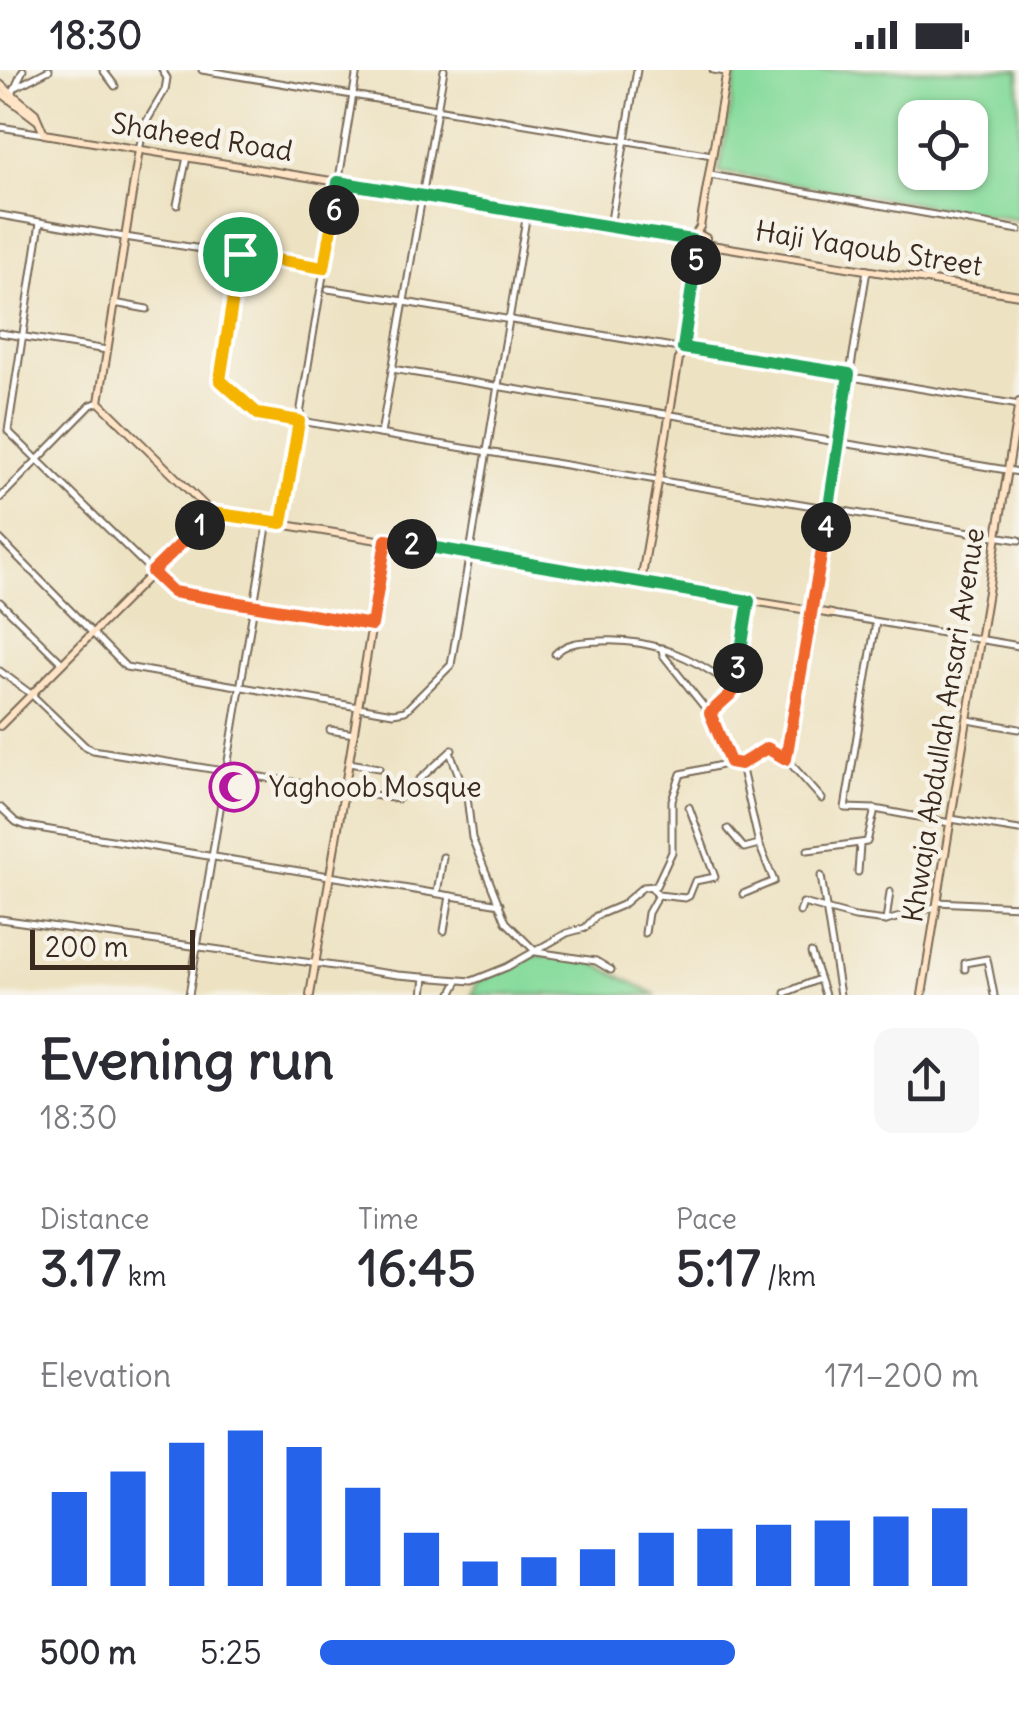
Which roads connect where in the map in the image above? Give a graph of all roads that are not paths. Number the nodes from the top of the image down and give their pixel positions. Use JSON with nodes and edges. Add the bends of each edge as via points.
{"nodes":[{"id":1,"x":23,"y":70,"type":"edge"},
{"id":2,"x":49,"y":70,"type":"edge"},
{"id":3,"x":102,"y":70,"type":"edge"},
{"id":4,"x":162,"y":70,"type":"edge"},
{"id":5,"x":202,"y":70,"type":"edge"},
{"id":6,"x":357,"y":70,"type":"edge"},
{"id":7,"x":444,"y":70,"type":"edge"},
{"id":8,"x":638,"y":70,"type":"edge"},
{"id":9,"x":713,"y":70,"type":"edge"},
{"id":10,"x":174,"y":71,"type":"edge"},
{"id":11,"x":727,"y":71,"type":"edge"},
{"id":12,"x":167,"y":78,"type":"junction"},
{"id":13,"x":0,"y":84,"type":"edge"},
{"id":14,"x":115,"y":86,"type":"dead end"},
{"id":15,"x":15,"y":90,"type":"junction"},
{"id":16,"x":0,"y":92,"type":"edge"},
{"id":17,"x":352,"y":96,"type":"junction"},
{"id":18,"x":438,"y":108,"type":"junction"},
{"id":19,"x":37,"y":120,"type":"junction"},
{"id":20,"x":0,"y":126,"type":"edge"},
{"id":21,"x":44,"y":134,"type":"junction"},
{"id":22,"x":626,"y":141,"type":"junction"},
{"id":23,"x":139,"y":150,"type":"junction"},
{"id":24,"x":712,"y":155,"type":"junction"},
{"id":25,"x":187,"y":158,"type":"junction"},
{"id":26,"x":710,"y":176,"type":"junction"},
{"id":27,"x":338,"y":182,"type":"junction"},
{"id":28,"x":422,"y":196,"type":"junction"},
{"id":29,"x":177,"y":205,"type":"dead end"},
{"id":30,"x":527,"y":213,"type":"junction"},
{"id":31,"x":0,"y":214,"type":"edge"},
{"id":32,"x":40,"y":222,"type":"junction"},
{"id":33,"x":610,"y":226,"type":"junction"},
{"id":34,"x":1019,"y":230,"type":"edge"},
{"id":35,"x":124,"y":236,"type":"junction"},
{"id":36,"x":701,"y":242,"type":"junction"},
{"id":37,"x":240,"y":254,"type":"junction"},
{"id":38,"x":324,"y":268,"type":"junction"},
{"id":39,"x":867,"y":270,"type":"junction"},
{"id":40,"x":328,"y":289,"type":"dead end"},
{"id":41,"x":1019,"y":296,"type":"edge"},
{"id":42,"x":404,"y":302,"type":"junction"},
{"id":43,"x":114,"y":303,"type":"junction"},
{"id":44,"x":146,"y":309,"type":"dead end"},
{"id":45,"x":510,"y":317,"type":"junction"},
{"id":46,"x":0,"y":333,"type":"edge"},
{"id":47,"x":22,"y":336,"type":"junction"},
{"id":48,"x":683,"y":348,"type":"junction"},
{"id":49,"x":107,"y":350,"type":"junction"},
{"id":50,"x":392,"y":369,"type":"junction"},
{"id":51,"x":849,"y":374,"type":"junction"},
{"id":52,"x":498,"y":387,"type":"junction"},
{"id":53,"x":99,"y":402,"type":"junction"},
{"id":54,"x":1019,"y":404,"type":"edge"},
{"id":55,"x":671,"y":413,"type":"junction"},
{"id":56,"x":299,"y":421,"type":"junction"},
{"id":57,"x":381,"y":434,"type":"junction"},
{"id":58,"x":840,"y":440,"type":"junction"},
{"id":59,"x":486,"y":452,"type":"junction"},
{"id":60,"x":37,"y":460,"type":"junction"},
{"id":61,"x":1008,"y":470,"type":"junction"},
{"id":62,"x":1019,"y":472,"type":"edge"},
{"id":63,"x":659,"y":481,"type":"junction"},
{"id":64,"x":0,"y":498,"type":"edge"},
{"id":65,"x":830,"y":508,"type":"junction"},
{"id":66,"x":212,"y":513,"type":"junction"},
{"id":67,"x":268,"y":521,"type":"junction"},
{"id":68,"x":282,"y":523,"type":"junction"},
{"id":69,"x":997,"y":537,"type":"junction"},
{"id":70,"x":0,"y":539,"type":"edge"},
{"id":71,"x":386,"y":540,"type":"junction"},
{"id":72,"x":1019,"y":540,"type":"edge"},
{"id":73,"x":470,"y":554,"type":"junction"},
{"id":74,"x":152,"y":572,"type":"junction"},
{"id":75,"x":641,"y":582,"type":"junction"},
{"id":76,"x":749,"y":601,"type":"junction"},
{"id":77,"x":0,"y":602,"type":"edge"},
{"id":78,"x":254,"y":604,"type":"junction"},
{"id":79,"x":810,"y":611,"type":"junction"},
{"id":80,"x":832,"y":614,"type":"joint"},
{"id":81,"x":876,"y":622,"type":"junction"},
{"id":82,"x":372,"y":625,"type":"junction"},
{"id":83,"x":94,"y":632,"type":"junction"},
{"id":84,"x":980,"y":641,"type":"junction"},
{"id":85,"x":1019,"y":646,"type":"edge"},
{"id":86,"x":662,"y":648,"type":"junction"},
{"id":87,"x":555,"y":654,"type":"dead end"},
{"id":88,"x":62,"y":663,"type":"junction"},
{"id":89,"x":0,"y":671,"type":"edge"},
{"id":90,"x":734,"y":687,"type":"junction"},
{"id":91,"x":243,"y":688,"type":"junction"},
{"id":92,"x":32,"y":694,"type":"junction"},
{"id":93,"x":358,"y":707,"type":"junction"},
{"id":94,"x":710,"y":713,"type":"junction"},
{"id":95,"x":967,"y":720,"type":"junction"},
{"id":96,"x":0,"y":726,"type":"edge"},
{"id":97,"x":1019,"y":729,"type":"edge"},
{"id":98,"x":330,"y":730,"type":"dead end"},
{"id":99,"x":354,"y":734,"type":"junction"},
{"id":100,"x":786,"y":759,"type":"junction"},
{"id":101,"x":730,"y":762,"type":"junction"},
{"id":102,"x":349,"y":763,"type":"junction"},
{"id":103,"x":741,"y":764,"type":"junction"},
{"id":104,"x":379,"y":768,"type":"dead end"},
{"id":105,"x":226,"y":770,"type":"junction"},
{"id":106,"x":344,"y":790,"type":"junction"},
{"id":107,"x":822,"y":799,"type":"dead end"},
{"id":108,"x":689,"y":806,"type":"dead end"},
{"id":109,"x":0,"y":807,"type":"edge"},
{"id":110,"x":875,"y":809,"type":"junction"},
{"id":111,"x":950,"y":821,"type":"junction"},
{"id":112,"x":728,"y":829,"type":"dead end"},
{"id":113,"x":1019,"y":830,"type":"edge"},
{"id":114,"x":759,"y":844,"type":"junction"},
{"id":115,"x":860,"y":845,"type":"junction"},
{"id":116,"x":808,"y":850,"type":"dead end"},
{"id":117,"x":443,"y":857,"type":"dead end"},
{"id":118,"x":213,"y":858,"type":"junction"},
{"id":119,"x":858,"y":872,"type":"dead end"},
{"id":120,"x":329,"y":876,"type":"junction"},
{"id":121,"x":821,"y":876,"type":"dead end"},
{"id":122,"x":652,"y":888,"type":"junction"},
{"id":123,"x":890,"y":892,"type":"dead end"},
{"id":124,"x":437,"y":893,"type":"junction"},
{"id":125,"x":743,"y":894,"type":"dead end"},
{"id":126,"x":658,"y":895,"type":"junction"},
{"id":127,"x":450,"y":896,"type":"junction"},
{"id":128,"x":500,"y":904,"type":"junction"},
{"id":129,"x":937,"y":904,"type":"junction"},
{"id":130,"x":1019,"y":906,"type":"edge"},
{"id":131,"x":824,"y":910,"type":"junction"},
{"id":132,"x":800,"y":912,"type":"dead end"},
{"id":133,"x":0,"y":919,"type":"edge"},
{"id":134,"x":886,"y":922,"type":"junction"},
{"id":135,"x":444,"y":931,"type":"dead end"},
{"id":136,"x":645,"y":933,"type":"dead end"},
{"id":137,"x":198,"y":945,"type":"junction"},
{"id":138,"x":536,"y":952,"type":"junction"},
{"id":139,"x":810,"y":953,"type":"dead end"},
{"id":140,"x":316,"y":963,"type":"junction"},
{"id":141,"x":965,"y":969,"type":"dead end"},
{"id":142,"x":612,"y":970,"type":"dead end"},
{"id":143,"x":425,"y":978,"type":"junction"},
{"id":144,"x":819,"y":978,"type":"junction"},
{"id":145,"x":458,"y":981,"type":"junction"},
{"id":146,"x":785,"y":993,"type":"edge"},
{"id":147,"x":189,"y":995,"type":"edge"},
{"id":148,"x":310,"y":995,"type":"edge"},
{"id":149,"x":423,"y":995,"type":"edge"},
{"id":150,"x":451,"y":995,"type":"edge"},
{"id":151,"x":825,"y":995,"type":"edge"},
{"id":152,"x":840,"y":995,"type":"edge"},
{"id":153,"x":922,"y":995,"type":"edge"},
{"id":154,"x":994,"y":995,"type":"edge"}],
"edges":[{"from":1,"to":15,"type":"street"},
{"from":2,"to":15,"type":"street"},
{"from":3,"to":14,"type":"street"},
{"from":4,"to":12,"type":"street"},
{"from":5,"to":17,"type":"street"},
{"from":6,"to":17,"type":"street"},
{"from":7,"to":18,"type":"street"},
{"from":8,"to":22,"type":"street"},
{"from":9,"to":11,"type":"street"},
{"from":10,"to":12,"type":"street"},
{"from":11,"to":24,"type":"main road"},
{"from":12,"to":23,"type":"street"},
{"from":13,"to":15,"type":"main road"},
{"from":15,"to":19,"type":"main road"},
{"from":16,"to":19,"type":"main road"},
{"from":17,"to":18,"type":"street"},
{"from":17,"to":27,"type":"street"},
{"from":18,"to":22,"type":"street"},
{"from":18,"to":28,"type":"street"},
{"from":19,"to":21,"type":"main road"},
{"from":20,"to":21,"type":"street","name":"Shaheed Road"},
{"from":21,"to":23,"type":"main road","name":"Shaheed Road"},
{"from":22,"to":24,"type":"street"},
{"from":22,"to":33,"type":"street"},
{"from":23,"to":25,"type":"main road","name":"Shaheed Road"},
{"from":23,"to":35,"type":"main road"},
{"from":24,"to":26,"type":"main road"},
{"from":25,"to":27,"type":"main road","name":"Shaheed Road"},
{"from":25,"to":29,"type":"street"},
{"from":26,"to":34,"type":"street"},
{"from":26,"to":36,"type":"main road"},
{"from":27,"to":28,"type":"main road","name":"Shaheed Road"},
{"from":27,"to":38,"type":"street"},
{"from":28,"to":30,"type":"main road","name":"Shaheed Road"},
{"from":28,"to":42,"type":"street"},
{"from":30,"to":33,"type":"main road","name":"Shaheed Road"},
{"from":30,"to":45,"type":"street"},
{"from":31,"to":32,"type":"street"},
{"from":32,"to":35,"type":"street"},
{"from":32,"to":47,"type":"street"},
{"from":33,"to":36,"type":"main road","name":"Shaheed Road"},
{"from":35,"to":37,"type":"street"},
{"from":35,"to":43,"type":"main road"},
{"from":36,"to":39,"type":"main road","name":"Haji Yaqoub Street"},
{"from":36,"to":48,"type":"main road"},
{"from":37,"to":38,"type":"street"},
{"from":37,"to":56,"type":"street","via":[[220,380],[258,414]]},
{"from":38,"to":56,"type":"street"},
{"from":39,"to":41,"type":"main road","name":"Haji Yaqoub Street"},
{"from":39,"to":51,"type":"street"},
{"from":40,"to":42,"type":"street"},
{"from":42,"to":45,"type":"street"},
{"from":42,"to":50,"type":"street"},
{"from":43,"to":44,"type":"street"},
{"from":43,"to":49,"type":"main road"},
{"from":45,"to":48,"type":"street"},
{"from":45,"to":52,"type":"street"},
{"from":46,"to":47,"type":"street"},
{"from":47,"to":49,"type":"street"},
{"from":47,"to":60,"type":"street","via":[[7,428]]},
{"from":48,"to":51,"type":"street"},
{"from":48,"to":55,"type":"main road"},
{"from":49,"to":53,"type":"main road"},
{"from":50,"to":52,"type":"street"},
{"from":50,"to":57,"type":"street"},
{"from":51,"to":54,"type":"street"},
{"from":51,"to":58,"type":"street"},
{"from":52,"to":55,"type":"street"},
{"from":52,"to":59,"type":"street"},
{"from":53,"to":60,"type":"street"},
{"from":53,"to":66,"type":"main road"},
{"from":54,"to":61,"type":"main road","name":"Khwaja Abdullah Ansari Avenue"},
{"from":55,"to":58,"type":"street"},
{"from":55,"to":63,"type":"main road"},
{"from":56,"to":57,"type":"street"},
{"from":56,"to":68,"type":"street"},
{"from":57,"to":59,"type":"street"},
{"from":58,"to":61,"type":"street"},
{"from":58,"to":65,"type":"street"},
{"from":59,"to":63,"type":"street"},
{"from":59,"to":73,"type":"street"},
{"from":60,"to":64,"type":"street"},
{"from":60,"to":74,"type":"street"},
{"from":61,"to":62,"type":"street"},
{"from":61,"to":69,"type":"main road","name":"Khwaja Abdullah Ansari Avenue"},
{"from":63,"to":65,"type":"street"},
{"from":63,"to":75,"type":"main road"},
{"from":65,"to":69,"type":"street"},
{"from":65,"to":79,"type":"street"},
{"from":66,"to":67,"type":"main road"},
{"from":66,"to":74,"type":"main road"},
{"from":67,"to":68,"type":"main road"},
{"from":67,"to":78,"type":"street"},
{"from":68,"to":71,"type":"main road"},
{"from":69,"to":72,"type":"street"},
{"from":69,"to":84,"type":"main road","name":"Khwaja Abdullah Ansari Avenue"},
{"from":70,"to":83,"type":"street"},
{"from":71,"to":73,"type":"main road"},
{"from":71,"to":82,"type":"main road"},
{"from":73,"to":75,"type":"main road"},
{"from":73,"to":93,"type":"street","via":[[447,671],[400,713]]},
{"from":74,"to":78,"type":"street","via":[[176,593]]},
{"from":74,"to":83,"type":"main road"},
{"from":75,"to":76,"type":"main road"},
{"from":76,"to":79,"type":"main road"},
{"from":76,"to":90,"type":"street"},
{"from":77,"to":88,"type":"street"},
{"from":78,"to":82,"type":"street"},
{"from":78,"to":91,"type":"street"},
{"from":79,"to":80,"type":"main road"},
{"from":79,"to":100,"type":"street"},
{"from":80,"to":81,"type":"street"},
{"from":81,"to":84,"type":"street"},
{"from":81,"to":110,"type":"street","via":[[845,808]]},
{"from":82,"to":93,"type":"main road"},
{"from":83,"to":88,"type":"main road"},
{"from":83,"to":91,"type":"street","via":[[131,670]]},
{"from":84,"to":85,"type":"street"},
{"from":84,"to":95,"type":"main road","name":"Khwaja Abdullah Ansari Avenue"},
{"from":86,"to":87,"type":"street","via":[[580,642]]},
{"from":86,"to":90,"type":"street"},
{"from":86,"to":94,"type":"street"},
{"from":88,"to":92,"type":"main road"},
{"from":89,"to":92,"type":"street"},
{"from":90,"to":94,"type":"street"},
{"from":91,"to":93,"type":"street"},
{"from":91,"to":105,"type":"street"},
{"from":92,"to":96,"type":"main road"},
{"from":92,"to":105,"type":"street","via":[[93,750]]},
{"from":93,"to":99,"type":"main road"},
{"from":94,"to":101,"type":"street"},
{"from":95,"to":97,"type":"street"},
{"from":95,"to":111,"type":"main road","name":"Khwaja Abdullah Ansari Avenue"},
{"from":98,"to":99,"type":"street"},
{"from":99,"to":102,"type":"main road"},
{"from":100,"to":103,"type":"street","via":[[765,749]]},
{"from":100,"to":107,"type":"street"},
{"from":101,"to":103,"type":"street"},
{"from":101,"to":122,"type":"street","via":[[681,774],[672,800],[671,856]]},
{"from":102,"to":104,"type":"street"},
{"from":102,"to":106,"type":"main road"},
{"from":103,"to":114,"type":"street"},
{"from":105,"to":106,"type":"street"},
{"from":105,"to":118,"type":"street"},
{"from":106,"to":120,"type":"main road"},
{"from":106,"to":128,"type":"street","via":[[400,799],[451,751],[472,838]]},
{"from":108,"to":126,"type":"street","via":[[716,877],[696,881],[688,897]]},
{"from":109,"to":118,"type":"street","via":[[21,825]]},
{"from":110,"to":111,"type":"street"},
{"from":110,"to":115,"type":"street","via":[[867,842]]},
{"from":111,"to":113,"type":"street"},
{"from":111,"to":129,"type":"main road","name":"Khwaja Abdullah Ansari Avenue"},
{"from":112,"to":114,"type":"street","via":[[744,848]]},
{"from":114,"to":125,"type":"street","via":[[774,883]]},
{"from":115,"to":116,"type":"street"},
{"from":115,"to":119,"type":"street"},
{"from":117,"to":124,"type":"street"},
{"from":118,"to":120,"type":"street"},
{"from":118,"to":137,"type":"street"},
{"from":120,"to":124,"type":"street"},
{"from":120,"to":140,"type":"main road"},
{"from":121,"to":131,"type":"street"},
{"from":122,"to":126,"type":"street"},
{"from":122,"to":138,"type":"street","via":[[640,888],[622,906]]},
{"from":123,"to":134,"type":"street"},
{"from":124,"to":127,"type":"street"},
{"from":126,"to":136,"type":"street"},
{"from":127,"to":128,"type":"street"},
{"from":127,"to":135,"type":"street"},
{"from":128,"to":138,"type":"street","via":[[506,922]]},
{"from":129,"to":130,"type":"street"},
{"from":129,"to":134,"type":"street"},
{"from":129,"to":153,"type":"main road","name":"Khwaja Abdullah Ansari Avenue"},
{"from":131,"to":132,"type":"street","via":[[802,903]]},
{"from":131,"to":134,"type":"street"},
{"from":131,"to":152,"type":"street"},
{"from":133,"to":137,"type":"street"},
{"from":137,"to":140,"type":"street"},
{"from":137,"to":147,"type":"street"},
{"from":138,"to":142,"type":"street","via":[[596,961]]},
{"from":138,"to":145,"type":"street","via":[[476,980]]},
{"from":139,"to":144,"type":"street"},
{"from":140,"to":143,"type":"street"},
{"from":140,"to":148,"type":"main road"},
{"from":141,"to":154,"type":"street","via":[[965,963],[987,959]]},
{"from":143,"to":145,"type":"street"},
{"from":143,"to":149,"type":"street"},
{"from":144,"to":146,"type":"street"},
{"from":144,"to":151,"type":"street"},
{"from":145,"to":150,"type":"street"}]}
